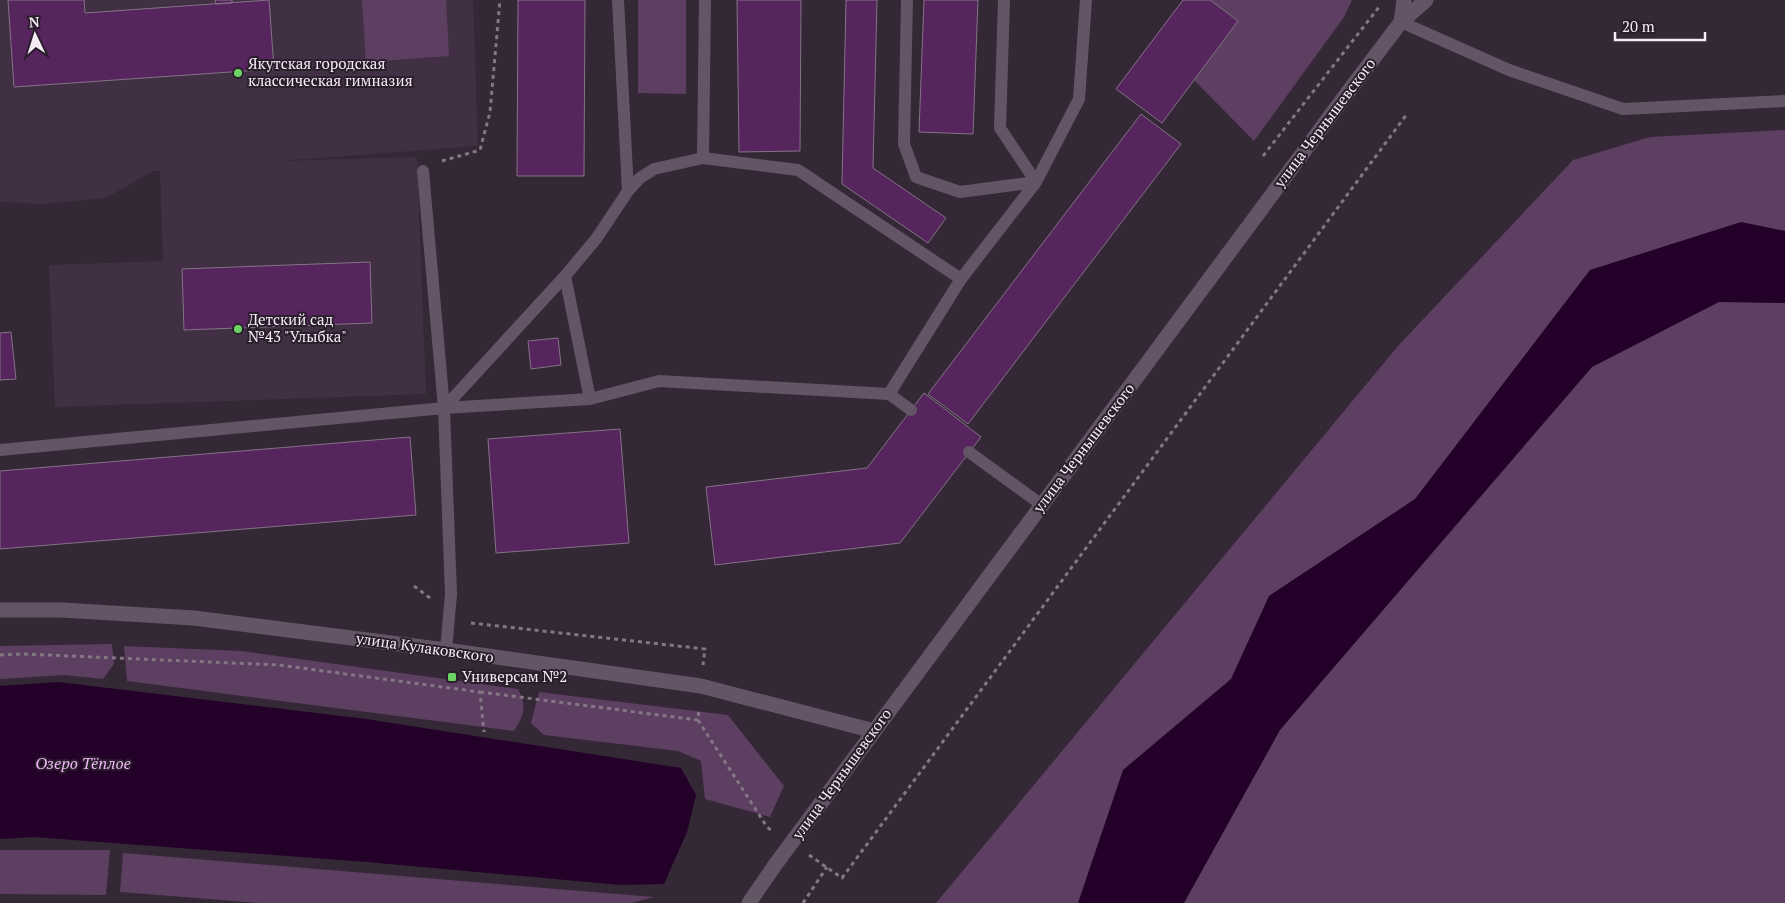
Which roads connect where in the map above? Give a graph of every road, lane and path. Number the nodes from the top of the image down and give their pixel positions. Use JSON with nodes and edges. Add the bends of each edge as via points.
{"nodes":[{"id":1,"x":500,"y":0,"type":"edge"},
{"id":2,"x":618,"y":0,"type":"edge"},
{"id":3,"x":706,"y":0,"type":"edge"},
{"id":4,"x":907,"y":0,"type":"edge"},
{"id":5,"x":1004,"y":0,"type":"edge"},
{"id":6,"x":1086,"y":0,"type":"edge"},
{"id":7,"x":1384,"y":0,"type":"edge"},
{"id":8,"x":1404,"y":0,"type":"edge"},
{"id":9,"x":1426,"y":0,"type":"edge"},
{"id":10,"x":1401,"y":22,"type":"junction"},
{"id":11,"x":1785,"y":101,"type":"edge"},
{"id":12,"x":1406,"y":114,"type":"dead end"},
{"id":13,"x":1263,"y":156,"type":"dead end"},
{"id":14,"x":703,"y":158,"type":"junction"},
{"id":15,"x":423,"y":171,"type":"joint"},
{"id":16,"x":1036,"y":182,"type":"junction"},
{"id":17,"x":628,"y":191,"type":"junction"},
{"id":18,"x":565,"y":276,"type":"junction"},
{"id":19,"x":961,"y":279,"type":"junction"},
{"id":20,"x":889,"y":394,"type":"junction"},
{"id":21,"x":590,"y":399,"type":"junction"},
{"id":22,"x":444,"y":408,"type":"junction"},
{"id":23,"x":911,"y":410,"type":"dead end"},
{"id":24,"x":0,"y":450,"type":"edge"},
{"id":25,"x":969,"y":452,"type":"dead end"},
{"id":26,"x":1042,"y":505,"type":"junction"},
{"id":27,"x":0,"y":610,"type":"edge"},
{"id":28,"x":446,"y":650,"type":"junction"},
{"id":29,"x":0,"y":655,"type":"edge"},
{"id":30,"x":698,"y":720,"type":"dead end"},
{"id":31,"x":874,"y":731,"type":"junction"},
{"id":32,"x":484,"y":732,"type":"dead end"},
{"id":33,"x":791,"y":843,"type":"junction"},
{"id":34,"x":827,"y":868,"type":"junction"},
{"id":35,"x":749,"y":903,"type":"edge"},
{"id":36,"x":803,"y":903,"type":"edge"}],
"edges":[{"from":1,"to":15,"type":"path","via":[[490,112],[480,150]]},
{"from":2,"to":17,"type":"lane"},
{"from":3,"to":14,"type":"lane"},
{"from":4,"to":16,"type":"lane","via":[[904,144],[916,177],[960,192]]},
{"from":5,"to":16,"type":"lane","via":[[1000,128]]},
{"from":6,"to":16,"type":"lane","via":[[1080,100]]},
{"from":7,"to":13,"type":"path"},
{"from":8,"to":10,"type":"main road"},
{"from":9,"to":10,"type":"main road","name":"улица Чернышевского"},
{"from":10,"to":11,"type":"lane","via":[[1509,70],[1623,109]]},
{"from":10,"to":26,"type":"main road","name":"улица Чернышевского"},
{"from":12,"to":34,"type":"path","via":[[842,878]]},
{"from":14,"to":17,"type":"lane","via":[[654,169]]},
{"from":14,"to":19,"type":"lane","via":[[798,170]]},
{"from":15,"to":22,"type":"lane"},
{"from":16,"to":19,"type":"lane"},
{"from":17,"to":18,"type":"lane","via":[[596,239]]},
{"from":18,"to":21,"type":"lane"},
{"from":18,"to":22,"type":"lane"},
{"from":19,"to":20,"type":"lane"},
{"from":20,"to":21,"type":"lane","via":[[659,381]]},
{"from":20,"to":23,"type":"lane"},
{"from":21,"to":22,"type":"lane"},
{"from":22,"to":24,"type":"lane"},
{"from":22,"to":28,"type":"lane","via":[[451,594]]},
{"from":25,"to":26,"type":"lane"},
{"from":26,"to":31,"type":"main road","name":"улица Чернышевского"},
{"from":27,"to":28,"type":"main road","name":"улица Кулаковского","via":[[62,610],[194,618]]},
{"from":28,"to":31,"type":"main road","name":"улица Кулаковского","via":[[702,686]]},
{"from":29,"to":32,"type":"path","via":[[279,665],[480,692]]},
{"from":30,"to":33,"type":"path","via":[[767,827]]},
{"from":31,"to":33,"type":"main road","name":"улица Чернышевского"},
{"from":33,"to":34,"type":"path"},
{"from":33,"to":35,"type":"main road","name":"улица Чернышевского"},
{"from":34,"to":36,"type":"path"}]}
